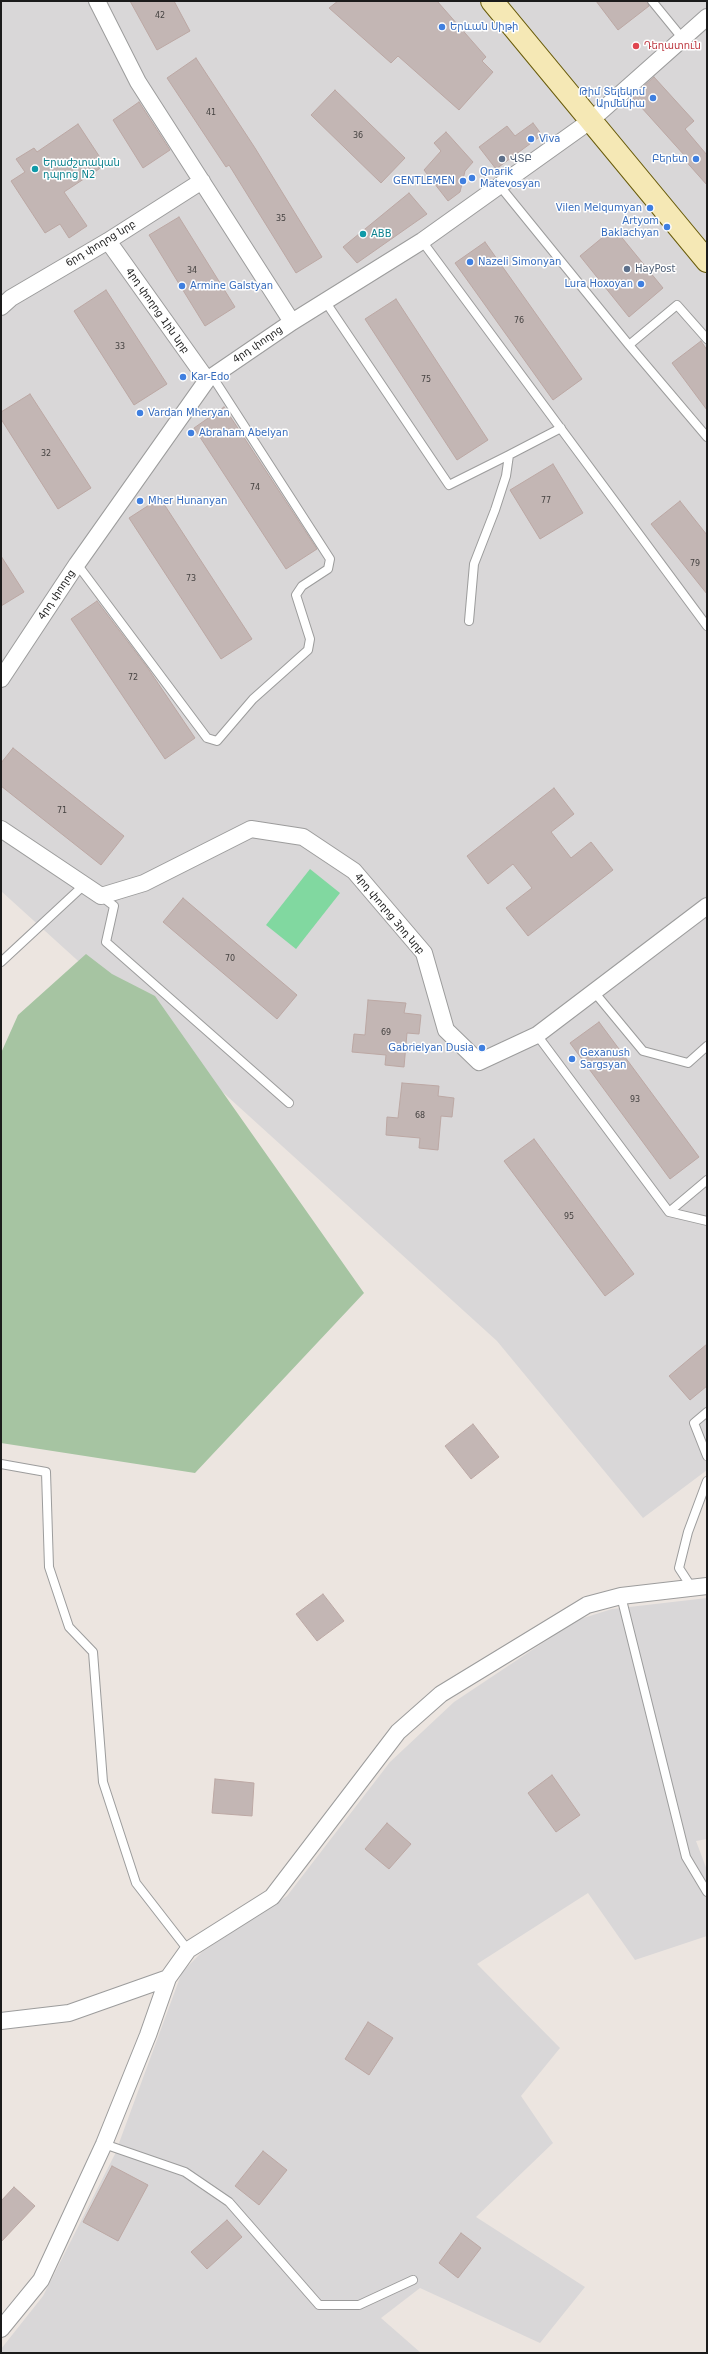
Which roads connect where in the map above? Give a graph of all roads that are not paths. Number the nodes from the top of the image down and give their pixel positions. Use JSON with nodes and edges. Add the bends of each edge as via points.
{"nodes":[{"id":1,"x":97,"y":1,"type":"edge"},
{"id":2,"x":492,"y":1,"type":"edge"},
{"id":3,"x":652,"y":1,"type":"edge"},
{"id":4,"x":707,"y":17,"type":"edge"},
{"id":5,"x":683,"y":39,"type":"junction"},
{"id":6,"x":590,"y":121,"type":"junction"},
{"id":7,"x":202,"y":181,"type":"junction"},
{"id":8,"x":499,"y":186,"type":"junction"},
{"id":9,"x":108,"y":241,"type":"junction"},
{"id":10,"x":422,"y":241,"type":"junction"},
{"id":11,"x":707,"y":261,"type":"edge"},
{"id":12,"x":325,"y":301,"type":"junction"},
{"id":13,"x":1,"y":307,"type":"edge"},
{"id":14,"x":292,"y":322,"type":"junction"},
{"id":15,"x":707,"y":339,"type":"edge"},
{"id":16,"x":629,"y":345,"type":"junction"},
{"id":17,"x":209,"y":378,"type":"junction"},
{"id":18,"x":560,"y":428,"type":"junction"},
{"id":19,"x":707,"y":437,"type":"edge"},
{"id":20,"x":509,"y":455,"type":"junction"},
{"id":21,"x":77,"y":564,"type":"junction"},
{"id":22,"x":469,"y":621,"type":"dead end"},
{"id":23,"x":707,"y":626,"type":"edge"},
{"id":24,"x":1,"y":679,"type":"edge"},
{"id":25,"x":1,"y":829,"type":"edge"},
{"id":26,"x":83,"y":886,"type":"junction"},
{"id":27,"x":101,"y":896,"type":"junction"},
{"id":28,"x":707,"y":906,"type":"edge"},
{"id":29,"x":1,"y":962,"type":"edge"},
{"id":30,"x":595,"y":993,"type":"junction"},
{"id":31,"x":537,"y":1035,"type":"junction"},
{"id":32,"x":707,"y":1046,"type":"edge"},
{"id":33,"x":289,"y":1103,"type":"dead end"},
{"id":34,"x":707,"y":1180,"type":"edge"},
{"id":35,"x":669,"y":1212,"type":"junction"},
{"id":36,"x":707,"y":1221,"type":"edge"},
{"id":37,"x":707,"y":1412,"type":"edge"},
{"id":38,"x":707,"y":1456,"type":"edge"},
{"id":39,"x":1,"y":1464,"type":"edge"},
{"id":40,"x":707,"y":1481,"type":"edge"},
{"id":41,"x":700,"y":1587,"type":"edge"},
{"id":42,"x":621,"y":1596,"type":"junction"},
{"id":43,"x":707,"y":1892,"type":"edge"},
{"id":44,"x":188,"y":1950,"type":"junction"},
{"id":45,"x":168,"y":1978,"type":"junction"},
{"id":46,"x":1,"y":2021,"type":"edge"},
{"id":47,"x":104,"y":2144,"type":"junction"},
{"id":48,"x":413,"y":2280,"type":"dead end"},
{"id":49,"x":1,"y":2329,"type":"edge"}],
"edges":[{"from":1,"to":7,"type":"street","via":[[138,82]]},
{"from":2,"to":6,"type":"main road"},
{"from":3,"to":5,"type":"lane"},
{"from":4,"to":5,"type":"street","name":"4րդ փողոց"},
{"from":5,"to":6,"type":"street","name":"4րդ փողոց"},
{"from":6,"to":8,"type":"street","name":"4րդ փողոց"},
{"from":6,"to":11,"type":"main road"},
{"from":7,"to":9,"type":"street","name":"6րդ փողոց նրբ"},
{"from":7,"to":14,"type":"street"},
{"from":8,"to":10,"type":"street","name":"4րդ փողոց"},
{"from":8,"to":16,"type":"lane"},
{"from":9,"to":13,"type":"street","name":"6րդ փողոց նրբ","via":[[11,298]]},
{"from":9,"to":17,"type":"street","name":"4րդ փողոց 1ին նրբ"},
{"from":10,"to":12,"type":"street","name":"4րդ փողոց"},
{"from":10,"to":18,"type":"lane"},
{"from":12,"to":14,"type":"street","name":"4րդ փողոց"},
{"from":12,"to":20,"type":"lane","via":[[449,485]]},
{"from":14,"to":17,"type":"street","name":"4րդ փողոց"},
{"from":15,"to":16,"type":"lane","via":[[677,305]]},
{"from":16,"to":19,"type":"lane"},
{"from":17,"to":21,"type":"street","name":"4րդ փողոց"},
{"from":17,"to":21,"type":"lane","via":[[330,558],[328,569],[302,586],[296,595],[310,639],[308,650],[253,699],[217,741],[207,738]]},
{"from":18,"to":20,"type":"lane"},
{"from":18,"to":23,"type":"lane"},
{"from":20,"to":22,"type":"lane","via":[[506,476],[474,564]]},
{"from":21,"to":24,"type":"street","name":"4րդ փողոց"},
{"from":25,"to":26,"type":"street"},
{"from":26,"to":27,"type":"street"},
{"from":26,"to":29,"type":"lane"},
{"from":27,"to":31,"type":"street","name":"4րդ փողոց 3րդ նրբ","via":[[144,883],[251,829],[303,837],[354,872],[424,953],[446,1030],[479,1062]]},
{"from":27,"to":33,"type":"lane","via":[[114,906],[106,942]]},
{"from":28,"to":30,"type":"street","name":"4րդ փողոց 3րդ նրբ"},
{"from":30,"to":31,"type":"street","name":"4րդ փողոց 3րդ նրբ"},
{"from":30,"to":32,"type":"lane","via":[[643,1051],[688,1063]]},
{"from":31,"to":35,"type":"lane"},
{"from":34,"to":35,"type":"lane"},
{"from":35,"to":36,"type":"lane"},
{"from":37,"to":38,"type":"lane","via":[[694,1423]]},
{"from":39,"to":44,"type":"lane","via":[[46,1472],[49,1567],[70,1626],[93,1652],[103,1782],[136,1883]]},
{"from":40,"to":41,"type":"lane","via":[[688,1532],[680,1568]]},
{"from":41,"to":42,"type":"street"},
{"from":42,"to":43,"type":"lane","via":[[686,1857]]},
{"from":42,"to":44,"type":"street","via":[[587,1605],[441,1694],[398,1732],[272,1897]]},
{"from":44,"to":45,"type":"street"},
{"from":45,"to":46,"type":"street","via":[[69,2013]]},
{"from":45,"to":47,"type":"street"},
{"from":47,"to":48,"type":"lane","via":[[185,2172],[229,2202],[319,2305],[359,2305]]},
{"from":47,"to":49,"type":"street","via":[[41,2280]]}]}
